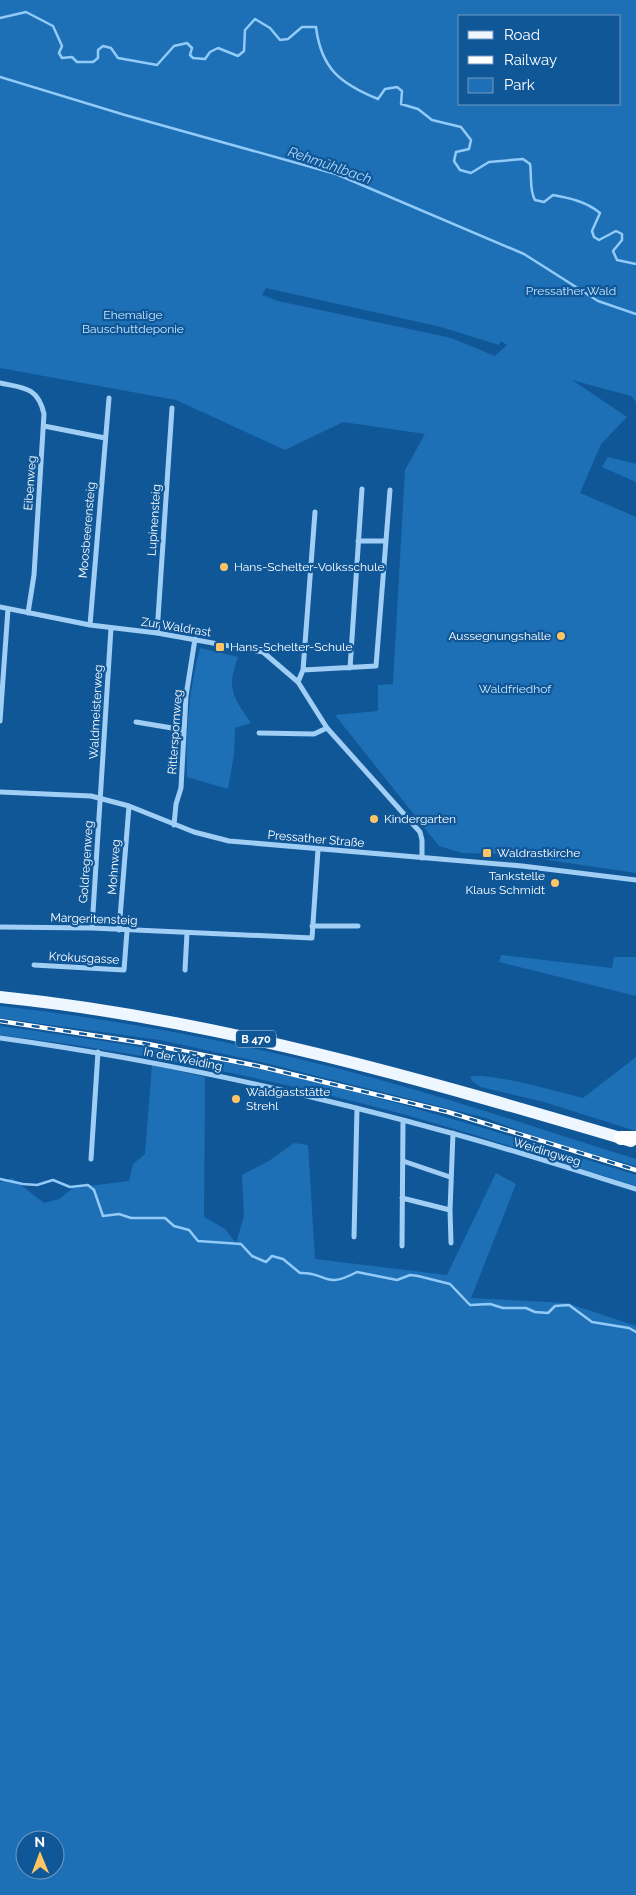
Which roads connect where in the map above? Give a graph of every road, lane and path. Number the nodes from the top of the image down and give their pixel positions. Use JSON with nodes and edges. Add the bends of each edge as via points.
{"nodes":[{"id":1,"x":0,"y":383,"type":"edge"},
{"id":2,"x":109,"y":398,"type":"dead end"},
{"id":3,"x":172,"y":408,"type":"dead end"},
{"id":4,"x":44,"y":426,"type":"junction"},
{"id":5,"x":105,"y":438,"type":"junction"},
{"id":6,"x":362,"y":489,"type":"dead end"},
{"id":7,"x":390,"y":490,"type":"dead end"},
{"id":8,"x":315,"y":512,"type":"dead end"},
{"id":9,"x":358,"y":541,"type":"junction"},
{"id":10,"x":386,"y":541,"type":"junction"},
{"id":11,"x":0,"y":607,"type":"edge"},
{"id":12,"x":8,"y":609,"type":"junction"},
{"id":13,"x":28,"y":613,"type":"junction"},
{"id":14,"x":90,"y":625,"type":"junction"},
{"id":15,"x":111,"y":628,"type":"junction"},
{"id":16,"x":157,"y":633,"type":"junction"},
{"id":17,"x":195,"y":639,"type":"junction"},
{"id":18,"x":350,"y":668,"type":"junction"},
{"id":19,"x":304,"y":670,"type":"junction"},
{"id":20,"x":298,"y":682,"type":"junction"},
{"id":21,"x":0,"y":721,"type":"edge"},
{"id":22,"x":136,"y":722,"type":"dead end"},
{"id":23,"x":327,"y":728,"type":"junction"},
{"id":24,"x":184,"y":730,"type":"junction"},
{"id":25,"x":259,"y":733,"type":"dead end"},
{"id":26,"x":0,"y":792,"type":"edge"},
{"id":27,"x":101,"y":798,"type":"junction"},
{"id":28,"x":129,"y":806,"type":"junction"},
{"id":29,"x":174,"y":824,"type":"junction"},
{"id":30,"x":318,"y":850,"type":"junction"},
{"id":31,"x":422,"y":858,"type":"junction"},
{"id":32,"x":636,"y":880,"type":"edge"},
{"id":33,"x":312,"y":926,"type":"junction"},
{"id":34,"x":358,"y":926,"type":"dead end"},
{"id":35,"x":0,"y":927,"type":"edge"},
{"id":36,"x":92,"y":928,"type":"junction"},
{"id":37,"x":120,"y":930,"type":"junction"},
{"id":38,"x":127,"y":931,"type":"junction"},
{"id":39,"x":188,"y":933,"type":"junction"},
{"id":40,"x":34,"y":965,"type":"dead end"},
{"id":41,"x":185,"y":970,"type":"dead end"},
{"id":42,"x":0,"y":997,"type":"edge"},
{"id":43,"x":0,"y":1038,"type":"edge"},
{"id":44,"x":98,"y":1052,"type":"junction"},
{"id":45,"x":264,"y":1086,"type":"joint"},
{"id":46,"x":357,"y":1108,"type":"junction"},
{"id":47,"x":403,"y":1120,"type":"junction"},
{"id":48,"x":453,"y":1133,"type":"junction"},
{"id":49,"x":621,"y":1138,"type":"junction"},
{"id":50,"x":636,"y":1138,"type":"edge"},
{"id":51,"x":636,"y":1143,"type":"edge"},
{"id":52,"x":91,"y":1159,"type":"dead end"},
{"id":53,"x":403,"y":1161,"type":"junction"},
{"id":54,"x":450,"y":1177,"type":"junction"},
{"id":55,"x":636,"y":1189,"type":"edge"},
{"id":56,"x":402,"y":1198,"type":"junction"},
{"id":57,"x":450,"y":1210,"type":"junction"},
{"id":58,"x":354,"y":1237,"type":"dead end"},
{"id":59,"x":451,"y":1242,"type":"dead end"},
{"id":60,"x":402,"y":1246,"type":"dead end"}],
"edges":[{"from":1,"to":4,"type":"street","name":"Eibenweg","via":[[32,391],[40,398]]},
{"from":2,"to":5,"type":"street","name":"Moosbeerensteig"},
{"from":3,"to":16,"type":"street","name":"Lupinensteig"},
{"from":4,"to":5,"type":"street"},
{"from":4,"to":13,"type":"street","name":"Eibenweg","via":[[34,574]]},
{"from":5,"to":14,"type":"street","name":"Moosbeerensteig"},
{"from":6,"to":9,"type":"street"},
{"from":7,"to":10,"type":"street"},
{"from":8,"to":19,"type":"street"},
{"from":9,"to":10,"type":"street"},
{"from":9,"to":18,"type":"street"},
{"from":10,"to":18,"type":"street","via":[[376,666]]},
{"from":11,"to":12,"type":"street","name":"Zur Waldrast"},
{"from":12,"to":13,"type":"street","name":"Zur Waldrast"},
{"from":12,"to":21,"type":"street"},
{"from":13,"to":14,"type":"street","name":"Zur Waldrast"},
{"from":14,"to":15,"type":"street","name":"Zur Waldrast"},
{"from":15,"to":16,"type":"street","name":"Zur Waldrast"},
{"from":15,"to":27,"type":"street","name":"Waldmeisterweg"},
{"from":16,"to":17,"type":"street","name":"Zur Waldrast"},
{"from":17,"to":20,"type":"street","name":"Zur Waldrast","via":[[262,652]]},
{"from":17,"to":24,"type":"street","name":"Ritterspornweg"},
{"from":18,"to":19,"type":"street"},
{"from":19,"to":20,"type":"street"},
{"from":20,"to":23,"type":"street","name":"Zur Waldrast"},
{"from":22,"to":24,"type":"street"},
{"from":23,"to":25,"type":"street","via":[[314,734]]},
{"from":23,"to":31,"type":"street","name":"Zur Waldrast","via":[[420,832]]},
{"from":24,"to":29,"type":"street","name":"Ritterspornweg","via":[[181,788]]},
{"from":26,"to":27,"type":"street","name":"Pressather Straße"},
{"from":27,"to":28,"type":"street","name":"Pressather Straße"},
{"from":27,"to":36,"type":"street","name":"Goldregenweg"},
{"from":28,"to":29,"type":"street","name":"Pressather Straße"},
{"from":28,"to":37,"type":"street","name":"Mohnweg"},
{"from":29,"to":30,"type":"street","name":"Pressather Straße","via":[[229,841]]},
{"from":30,"to":31,"type":"street","name":"Pressather Straße"},
{"from":30,"to":33,"type":"street"},
{"from":31,"to":32,"type":"street","name":"Pressather Straße"},
{"from":33,"to":34,"type":"street"},
{"from":33,"to":39,"type":"street","name":"Margeritensteig","via":[[312,938]]},
{"from":35,"to":36,"type":"street","name":"Margeritensteig"},
{"from":36,"to":37,"type":"street","name":"Margeritensteig"},
{"from":37,"to":38,"type":"street","name":"Margeritensteig"},
{"from":38,"to":39,"type":"street","name":"Margeritensteig"},
{"from":38,"to":40,"type":"street","name":"Krokusgasse","via":[[124,970]]},
{"from":39,"to":41,"type":"street"},
{"from":42,"to":49,"type":"main road","number":"B 470","via":[[240,1035],[428,1082]]},
{"from":43,"to":44,"type":"street","name":"In der Weiding"},
{"from":44,"to":45,"type":"street","name":"In der Weiding"},
{"from":44,"to":52,"type":"street"},
{"from":45,"to":46,"type":"street","name":"Weidingweg"},
{"from":46,"to":47,"type":"street","name":"Weidingweg"},
{"from":46,"to":58,"type":"street"},
{"from":47,"to":48,"type":"street","name":"Weidingweg"},
{"from":47,"to":53,"type":"street"},
{"from":48,"to":54,"type":"street"},
{"from":48,"to":55,"type":"street","name":"Weidingweg"},
{"from":49,"to":50,"type":"highway"},
{"from":49,"to":51,"type":"main road","number":"B 470"},
{"from":53,"to":54,"type":"street"},
{"from":53,"to":56,"type":"street"},
{"from":54,"to":57,"type":"street"},
{"from":56,"to":57,"type":"street"},
{"from":56,"to":60,"type":"street"},
{"from":57,"to":59,"type":"street"}]}
